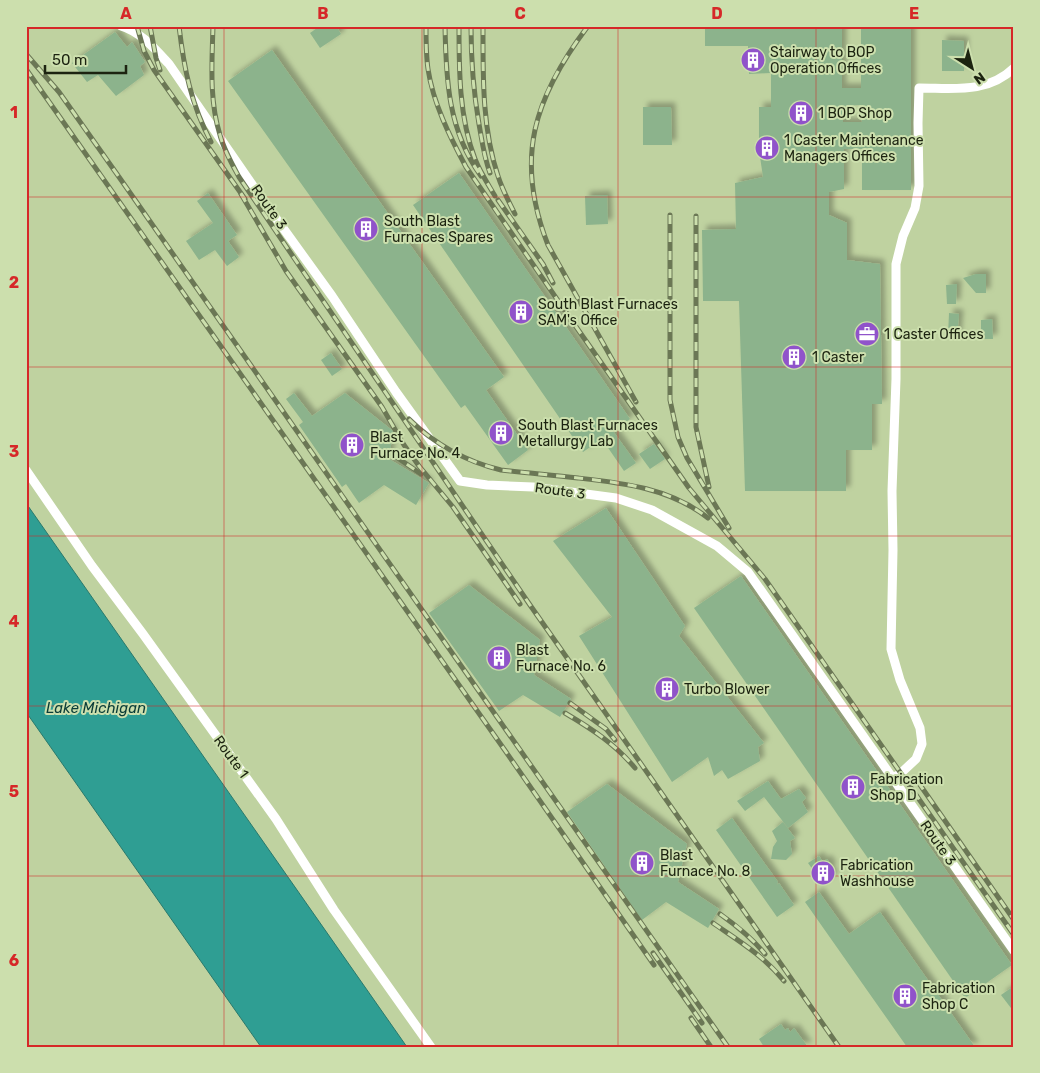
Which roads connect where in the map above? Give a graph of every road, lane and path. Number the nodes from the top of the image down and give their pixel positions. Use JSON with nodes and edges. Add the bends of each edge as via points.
{"nodes":[{"id":1,"x":121,"y":26,"type":"edge"},
{"id":2,"x":1014,"y":68,"type":"edge"},
{"id":3,"x":26,"y":470,"type":"edge"},
{"id":4,"x":893,"y":778,"type":"junction"},
{"id":5,"x":1014,"y":951,"type":"edge"},
{"id":6,"x":431,"y":1047,"type":"edge"}],
"edges":[{"from":1,"to":4,"type":"street","name":"Route 3","via":[[153,46],[169,64],[460,481],[533,486],[616,498],[652,510],[717,546],[748,572]]},
{"from":2,"to":4,"type":"street","via":[[1000,80],[977,87],[919,88],[919,186],[896,264],[891,649],[920,728],[922,744],[916,759]]},
{"from":3,"to":6,"type":"street","name":"Route 1","via":[[276,819],[334,910]]},
{"from":4,"to":5,"type":"street","name":"Route 3"}]}
